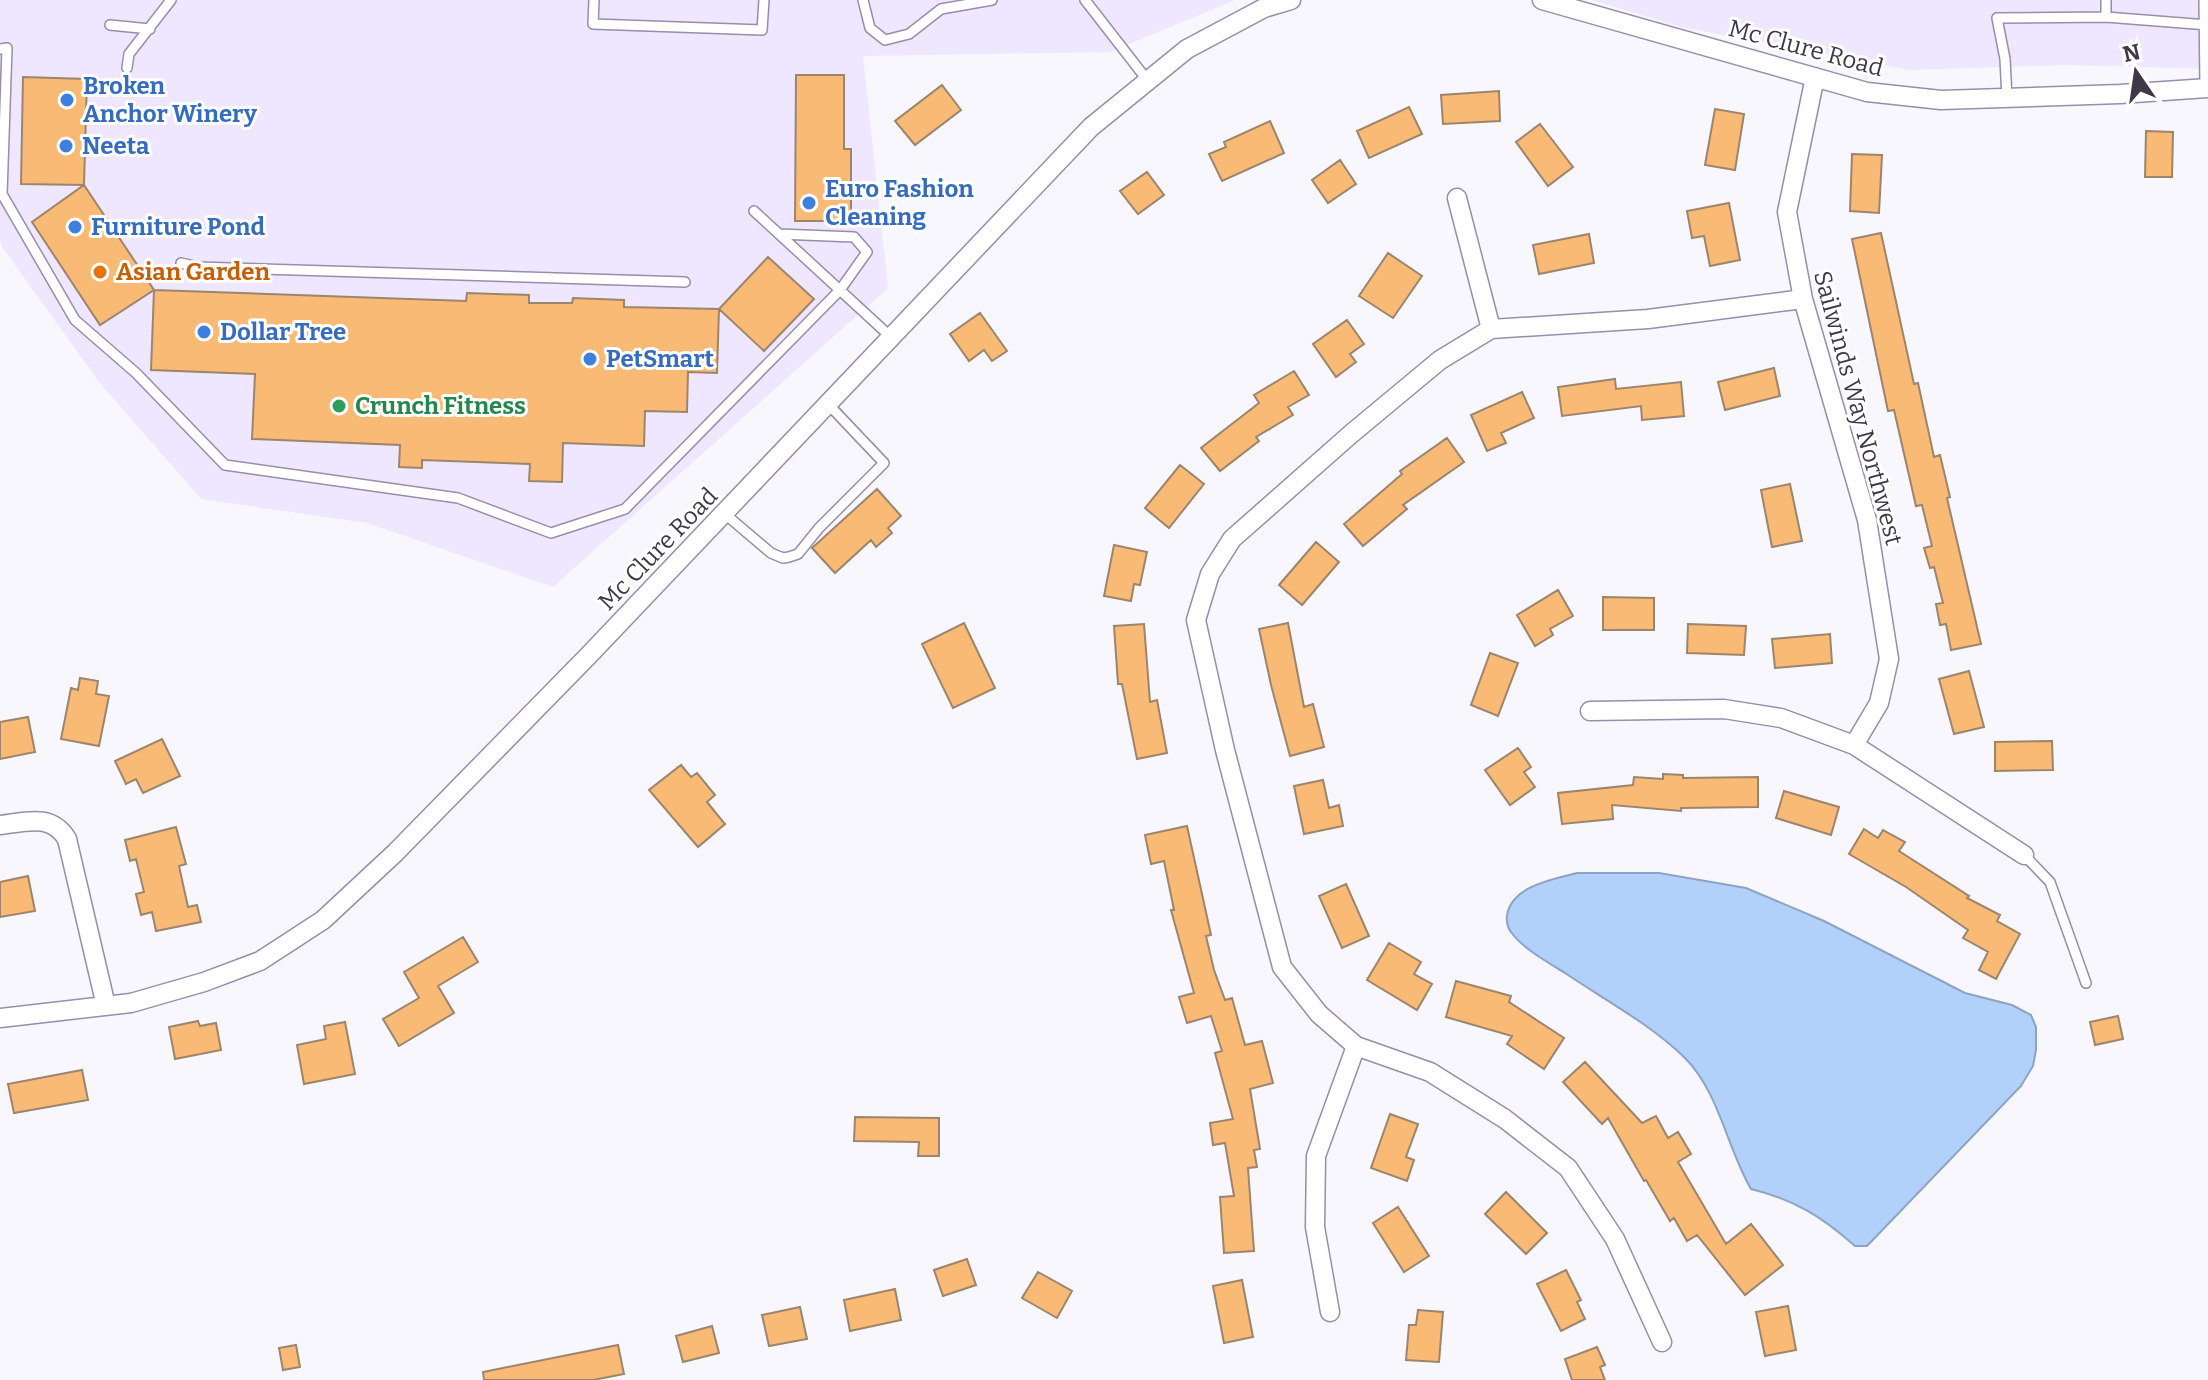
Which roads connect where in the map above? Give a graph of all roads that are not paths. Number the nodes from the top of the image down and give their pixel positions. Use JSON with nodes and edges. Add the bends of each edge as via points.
{"nodes":[{"id":1,"x":171,"y":0,"type":"edge"},
{"id":2,"x":594,"y":0,"type":"edge"},
{"id":3,"x":764,"y":0,"type":"edge"},
{"id":4,"x":863,"y":0,"type":"edge"},
{"id":5,"x":992,"y":0,"type":"edge"},
{"id":6,"x":1085,"y":0,"type":"edge"},
{"id":7,"x":1291,"y":0,"type":"edge"},
{"id":8,"x":1542,"y":0,"type":"edge"},
{"id":9,"x":2106,"y":0,"type":"edge"},
{"id":10,"x":2204,"y":0,"type":"edge"},
{"id":11,"x":2106,"y":17,"type":"junction"},
{"id":12,"x":110,"y":25,"type":"dead end"},
{"id":13,"x":2206,"y":25,"type":"edge"},
{"id":14,"x":150,"y":29,"type":"junction"},
{"id":15,"x":0,"y":49,"type":"edge"},
{"id":16,"x":127,"y":68,"type":"dead end"},
{"id":17,"x":1815,"y":77,"type":"junction"},
{"id":18,"x":1148,"y":81,"type":"junction"},
{"id":19,"x":2206,"y":88,"type":"edge"},
{"id":20,"x":2007,"y":98,"type":"junction"},
{"id":21,"x":1457,"y":198,"type":"dead end"},
{"id":22,"x":754,"y":211,"type":"dead end"},
{"id":23,"x":779,"y":234,"type":"junction"},
{"id":24,"x":181,"y":263,"type":"dead end"},
{"id":25,"x":685,"y":282,"type":"dead end"},
{"id":26,"x":840,"y":290,"type":"junction"},
{"id":27,"x":1803,"y":299,"type":"junction"},
{"id":28,"x":1491,"y":329,"type":"junction"},
{"id":29,"x":892,"y":338,"type":"junction"},
{"id":30,"x":829,"y":405,"type":"junction"},
{"id":31,"x":725,"y":514,"type":"junction"},
{"id":32,"x":1590,"y":711,"type":"dead end"},
{"id":33,"x":1854,"y":745,"type":"junction"},
{"id":34,"x":0,"y":825,"type":"edge"},
{"id":35,"x":2024,"y":855,"type":"joint"},
{"id":36,"x":2086,"y":983,"type":"dead end"},
{"id":37,"x":106,"y":1006,"type":"junction"},
{"id":38,"x":0,"y":1018,"type":"edge"},
{"id":39,"x":1356,"y":1046,"type":"junction"},
{"id":40,"x":1330,"y":1312,"type":"dead end"},
{"id":41,"x":1662,"y":1342,"type":"dead end"}],
"edges":[{"from":1,"to":14,"type":"lane"},
{"from":2,"to":3,"type":"lane","via":[[593,24],[762,30]]},
{"from":4,"to":5,"type":"lane","via":[[870,28],[885,40],[909,34],[941,9]]},
{"from":6,"to":18,"type":"lane"},
{"from":7,"to":18,"type":"street","name":"Mc Clure Road","via":[[1264,8],[1187,49]]},
{"from":8,"to":17,"type":"street","name":"Mc Clure Road"},
{"from":9,"to":11,"type":"lane"},
{"from":10,"to":13,"type":"lane"},
{"from":11,"to":13,"type":"lane"},
{"from":11,"to":20,"type":"lane","via":[[1997,18]]},
{"from":12,"to":14,"type":"lane"},
{"from":13,"to":19,"type":"lane"},
{"from":14,"to":16,"type":"lane","via":[[129,54]]},
{"from":15,"to":26,"type":"lane","via":[[7,48],[2,194],[75,320],[136,373],[225,465],[458,498],[551,533],[625,509]]},
{"from":17,"to":20,"type":"street","name":"Mc Clure Road","via":[[1867,92],[1941,100]]},
{"from":17,"to":27,"type":"street","name":"Sailwinds Way Northwest","via":[[1787,212]]},
{"from":18,"to":29,"type":"street","name":"Mc Clure Road","via":[[1091,127]]},
{"from":19,"to":20,"type":"street","name":"Mc Clure Road"},
{"from":21,"to":28,"type":"street"},
{"from":22,"to":23,"type":"lane"},
{"from":23,"to":26,"type":"lane"},
{"from":23,"to":26,"type":"lane","via":[[854,237],[867,252]]},
{"from":24,"to":25,"type":"lane"},
{"from":26,"to":29,"type":"lane"},
{"from":27,"to":28,"type":"street","via":[[1648,319]]},
{"from":27,"to":33,"type":"street","name":"Sailwinds Way Northwest","via":[[1867,520],[1889,659],[1879,703]]},
{"from":28,"to":39,"type":"street","via":[[1440,360],[1232,539],[1210,574],[1196,620],[1282,967],[1319,1014]]},
{"from":29,"to":30,"type":"street","name":"Mc Clure Road"},
{"from":30,"to":31,"type":"street","name":"Mc Clure Road"},
{"from":30,"to":31,"type":"lane","via":[[884,463],[807,545],[783,558]]},
{"from":31,"to":37,"type":"street","name":"Mc Clure Road","via":[[395,853],[323,920],[260,961],[204,982]]},
{"from":32,"to":33,"type":"street","via":[[1724,709],[1781,718]]},
{"from":33,"to":35,"type":"street"},
{"from":34,"to":37,"type":"street","via":[[43,820],[60,827]]},
{"from":35,"to":36,"type":"lane","via":[[2050,882]]},
{"from":37,"to":38,"type":"street","name":"Mc Clure Road"},
{"from":39,"to":40,"type":"street","via":[[1316,1156],[1315,1227]]},
{"from":39,"to":41,"type":"street","via":[[1430,1072],[1505,1119],[1568,1168],[1615,1239]]}]}
